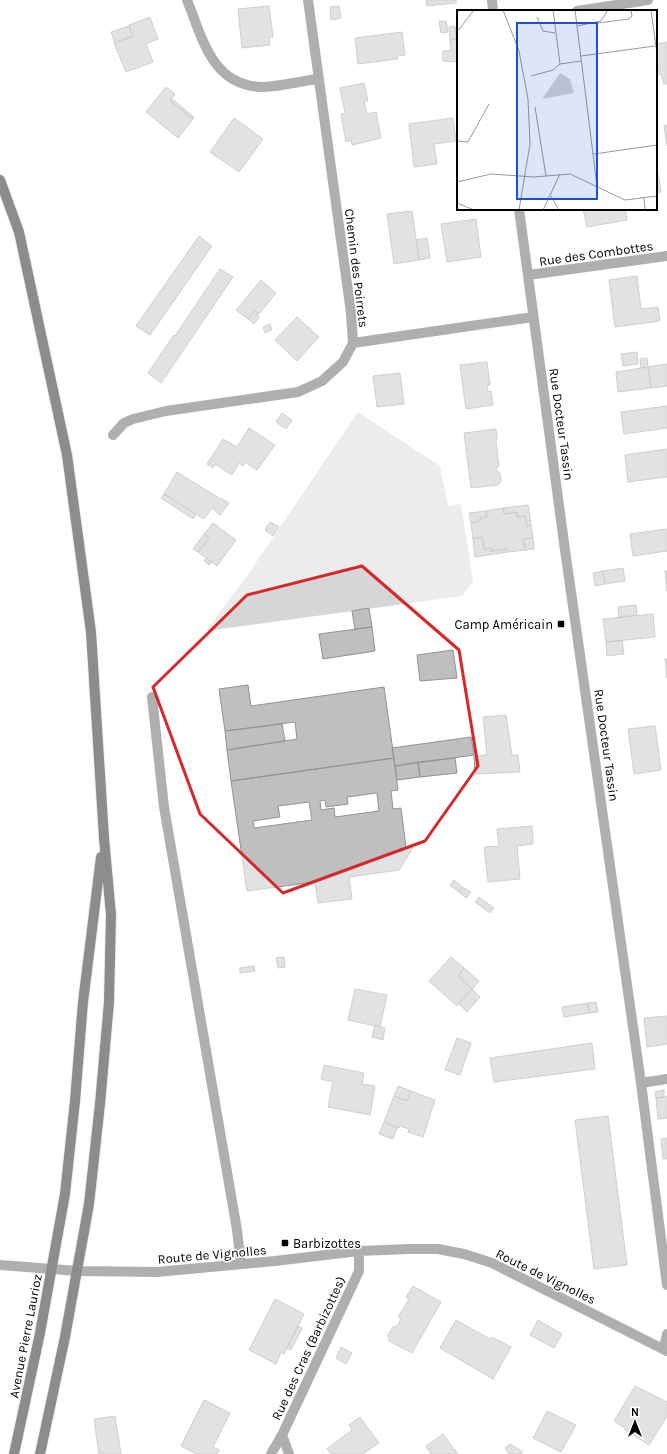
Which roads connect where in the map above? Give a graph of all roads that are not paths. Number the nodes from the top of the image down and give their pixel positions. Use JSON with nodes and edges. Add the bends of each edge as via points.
{"nodes":[{"id":1,"x":187,"y":0,"type":"edge"},
{"id":2,"x":308,"y":0,"type":"edge"},
{"id":3,"x":492,"y":0,"type":"edge"},
{"id":4,"x":648,"y":0,"type":"edge"},
{"id":5,"x":493,"y":10,"type":"edge"},
{"id":6,"x":583,"y":10,"type":"edge"},
{"id":7,"x":318,"y":79,"type":"junction"},
{"id":8,"x":0,"y":180,"type":"edge"},
{"id":9,"x":519,"y":210,"type":"edge"},
{"id":10,"x":667,"y":256,"type":"edge"},
{"id":11,"x":528,"y":275,"type":"junction"},
{"id":12,"x":533,"y":317,"type":"junction"},
{"id":13,"x":353,"y":343,"type":"junction"},
{"id":14,"x":113,"y":435,"type":"dead end"},
{"id":15,"x":152,"y":697,"type":"dead end"},
{"id":16,"x":104,"y":838,"type":"junction"},
{"id":17,"x":667,"y":1079,"type":"edge"},
{"id":18,"x":641,"y":1083,"type":"junction"},
{"id":19,"x":359,"y":1251,"type":"junction"},
{"id":20,"x":241,"y":1264,"type":"junction"},
{"id":21,"x":0,"y":1265,"type":"edge"},
{"id":22,"x":52,"y":1270,"type":"junction"},
{"id":23,"x":78,"y":1271,"type":"junction"},
{"id":24,"x":667,"y":1285,"type":"edge"},
{"id":25,"x":667,"y":1334,"type":"edge"},
{"id":26,"x":665,"y":1350,"type":"edge"},
{"id":27,"x":282,"y":1435,"type":"junction"},
{"id":28,"x":14,"y":1454,"type":"edge"},
{"id":29,"x":40,"y":1454,"type":"edge"},
{"id":30,"x":271,"y":1454,"type":"edge"},
{"id":31,"x":289,"y":1454,"type":"edge"}],
"edges":[{"from":1,"to":7,"type":"street","via":[[210,56],[219,69],[231,78],[245,85],[264,87]]},
{"from":2,"to":7,"type":"street","name":"Chemin des Poirrets"},
{"from":3,"to":5,"type":"street"},
{"from":4,"to":6,"type":"street"},
{"from":7,"to":13,"type":"street","name":"Chemin des Poirrets"},
{"from":8,"to":16,"type":"main road","via":[[19,232],[67,455],[91,632]]},
{"from":9,"to":11,"type":"street","name":"Rue Docteur Tassin"},
{"from":10,"to":11,"type":"street","name":"Rue des Combottes"},
{"from":11,"to":12,"type":"street","name":"Rue Docteur Tassin"},
{"from":12,"to":13,"type":"street"},
{"from":12,"to":18,"type":"street","name":"Rue Docteur Tassin"},
{"from":13,"to":14,"type":"street","name":"Chemin des Poirrets","via":[[343,362],[333,372],[322,381],[298,392],[166,411],[124,423]]},
{"from":15,"to":20,"type":"street","via":[[164,807],[236,1222]]},
{"from":16,"to":22,"type":"main road","name":"Avenue Pierre Laurioz","via":[[83,1002],[76,1101],[65,1194]]},
{"from":16,"to":23,"type":"main road","via":[[111,915],[109,1002],[89,1204]]},
{"from":17,"to":18,"type":"street"},
{"from":18,"to":24,"type":"street","name":"Rue Docteur Tassin"},
{"from":19,"to":20,"type":"street","name":"Route de Vignolles"},
{"from":19,"to":26,"type":"street","name":"Route de Vignolles","via":[[438,1249],[492,1262]]},
{"from":19,"to":27,"type":"street","name":"Rue des Cras (Barbizottes)","via":[[359,1271]]},
{"from":20,"to":23,"type":"street","name":"Route de Vignolles","via":[[157,1272]]},
{"from":21,"to":22,"type":"street","name":"Route de Vignolles"},
{"from":22,"to":23,"type":"street","name":"Route de Vignolles"},
{"from":22,"to":28,"type":"main road","name":"Avenue Pierre Laurioz"},
{"from":23,"to":29,"type":"main road"},
{"from":25,"to":26,"type":"street"},
{"from":27,"to":30,"type":"street","name":"Rue des Cras (Barbizottes)"},
{"from":27,"to":31,"type":"street"}]}
